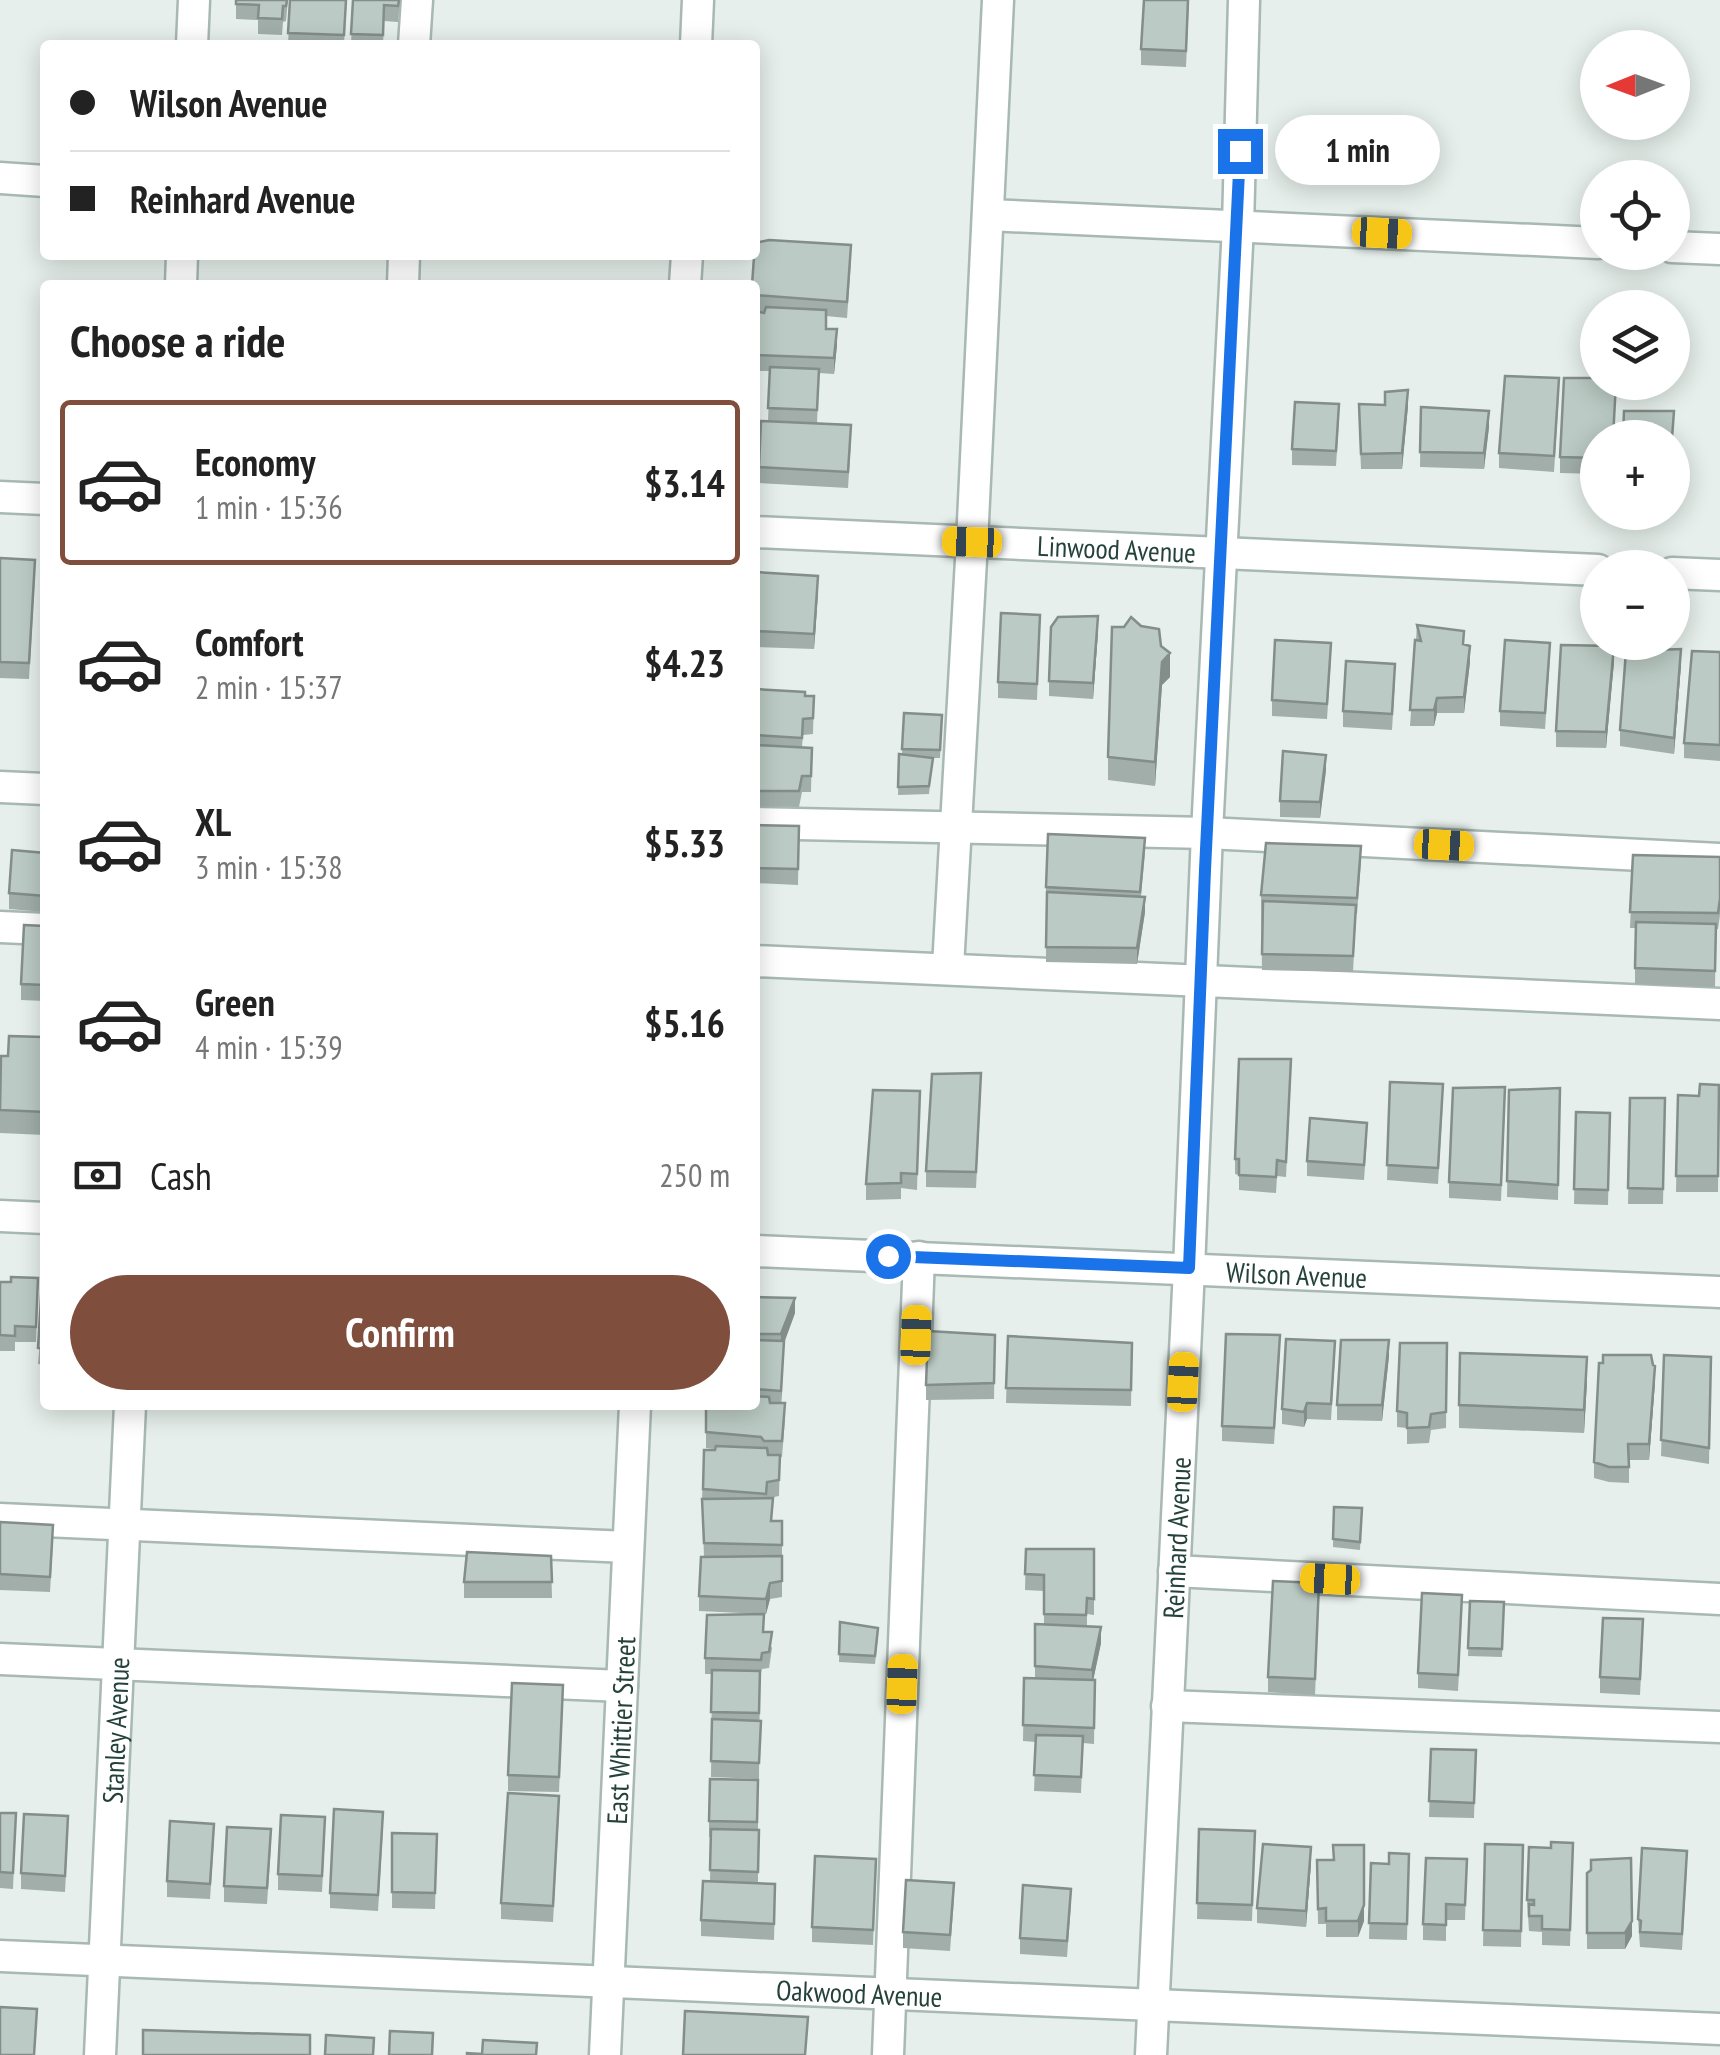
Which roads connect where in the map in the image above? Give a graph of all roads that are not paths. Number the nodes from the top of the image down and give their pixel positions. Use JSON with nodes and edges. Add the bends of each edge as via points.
{"nodes":[{"id":1,"x":194,"y":0,"type":"edge"},
{"id":2,"x":417,"y":0,"type":"edge"},
{"id":3,"x":698,"y":0,"type":"edge"},
{"id":4,"x":998,"y":0,"type":"edge"},
{"id":5,"x":1244,"y":0,"type":"edge"},
{"id":6,"x":192,"y":40,"type":"edge"},
{"id":7,"x":414,"y":40,"type":"edge"},
{"id":8,"x":696,"y":40,"type":"edge"},
{"id":9,"x":0,"y":178,"type":"edge"},
{"id":10,"x":40,"y":180,"type":"edge"},
{"id":11,"x":988,"y":215,"type":"junction"},
{"id":12,"x":1238,"y":226,"type":"junction"},
{"id":13,"x":1580,"y":243,"type":"edge"},
{"id":14,"x":1690,"y":248,"type":"edge"},
{"id":15,"x":1720,"y":249,"type":"edge"},
{"id":16,"x":0,"y":497,"type":"edge"},
{"id":17,"x":40,"y":499,"type":"edge"},
{"id":18,"x":760,"y":532,"type":"edge"},
{"id":19,"x":972,"y":542,"type":"junction"},
{"id":20,"x":1222,"y":553,"type":"junction"},
{"id":21,"x":1580,"y":569,"type":"edge"},
{"id":22,"x":1690,"y":574,"type":"edge"},
{"id":23,"x":1720,"y":576,"type":"edge"},
{"id":24,"x":0,"y":786,"type":"edge"},
{"id":25,"x":40,"y":789,"type":"edge"},
{"id":26,"x":760,"y":823,"type":"edge"},
{"id":27,"x":956,"y":828,"type":"junction"},
{"id":28,"x":1207,"y":834,"type":"junction"},
{"id":29,"x":1720,"y":859,"type":"edge"},
{"id":30,"x":0,"y":927,"type":"edge"},
{"id":31,"x":40,"y":929,"type":"edge"},
{"id":32,"x":760,"y":960,"type":"edge"},
{"id":33,"x":948,"y":968,"type":"junction"},
{"id":34,"x":1200,"y":980,"type":"junction"},
{"id":35,"x":1720,"y":1004,"type":"edge"},
{"id":36,"x":0,"y":1216,"type":"edge"},
{"id":37,"x":40,"y":1218,"type":"edge"},
{"id":38,"x":760,"y":1251,"type":"edge"},
{"id":39,"x":918,"y":1257,"type":"junction"},
{"id":40,"x":1189,"y":1268,"type":"junction"},
{"id":41,"x":1720,"y":1292,"type":"edge"},
{"id":42,"x":130,"y":1410,"type":"edge"},
{"id":43,"x":635,"y":1410,"type":"edge"},
{"id":44,"x":0,"y":1519,"type":"edge"},
{"id":45,"x":125,"y":1524,"type":"junction"},
{"id":46,"x":628,"y":1547,"type":"junction"},
{"id":47,"x":1174,"y":1571,"type":"junction"},
{"id":48,"x":1720,"y":1600,"type":"edge"},
{"id":49,"x":0,"y":1659,"type":"edge"},
{"id":50,"x":118,"y":1664,"type":"junction"},
{"id":51,"x":622,"y":1686,"type":"junction"},
{"id":52,"x":1168,"y":1706,"type":"junction"},
{"id":53,"x":1720,"y":1727,"type":"edge"},
{"id":54,"x":0,"y":1956,"type":"edge"},
{"id":55,"x":105,"y":1960,"type":"junction"},
{"id":56,"x":608,"y":1984,"type":"junction"},
{"id":57,"x":891,"y":1995,"type":"junction"},
{"id":58,"x":1153,"y":2004,"type":"junction"},
{"id":59,"x":1720,"y":2030,"type":"edge"},
{"id":60,"x":100,"y":2055,"type":"edge"},
{"id":61,"x":604,"y":2055,"type":"edge"},
{"id":62,"x":888,"y":2055,"type":"edge"},
{"id":63,"x":1151,"y":2055,"type":"edge"}],
"edges":[{"from":1,"to":6,"type":"street"},
{"from":2,"to":7,"type":"street"},
{"from":3,"to":8,"type":"street"},
{"from":4,"to":11,"type":"street"},
{"from":5,"to":12,"type":"street","name":"Reinhard Avenue"},
{"from":9,"to":10,"type":"street"},
{"from":11,"to":12,"type":"street"},
{"from":11,"to":19,"type":"street"},
{"from":12,"to":13,"type":"street"},
{"from":12,"to":20,"type":"street","name":"Reinhard Avenue"},
{"from":14,"to":15,"type":"street"},
{"from":16,"to":17,"type":"street"},
{"from":18,"to":19,"type":"street","name":"Linwood Avenue"},
{"from":19,"to":20,"type":"street","name":"Linwood Avenue"},
{"from":19,"to":27,"type":"street"},
{"from":20,"to":21,"type":"street","name":"Linwood Avenue"},
{"from":20,"to":28,"type":"street","name":"Reinhard Avenue"},
{"from":22,"to":23,"type":"street"},
{"from":24,"to":25,"type":"street"},
{"from":26,"to":27,"type":"street"},
{"from":27,"to":28,"type":"street"},
{"from":27,"to":33,"type":"street"},
{"from":28,"to":29,"type":"street"},
{"from":28,"to":34,"type":"street","name":"Reinhard Avenue"},
{"from":30,"to":31,"type":"street"},
{"from":32,"to":33,"type":"street"},
{"from":33,"to":34,"type":"street"},
{"from":34,"to":35,"type":"street"},
{"from":34,"to":40,"type":"street","name":"Reinhard Avenue"},
{"from":36,"to":37,"type":"street"},
{"from":38,"to":39,"type":"street","name":"Wilson Avenue"},
{"from":39,"to":40,"type":"street","name":"Wilson Avenue"},
{"from":39,"to":57,"type":"street"},
{"from":40,"to":41,"type":"street","name":"Wilson Avenue"},
{"from":40,"to":47,"type":"street","name":"Reinhard Avenue"},
{"from":42,"to":45,"type":"street","name":"Stanley Avenue"},
{"from":43,"to":46,"type":"street","name":"East Whittier Street"},
{"from":44,"to":45,"type":"street"},
{"from":45,"to":46,"type":"street"},
{"from":45,"to":50,"type":"street","name":"Stanley Avenue"},
{"from":46,"to":51,"type":"street","name":"East Whittier Street"},
{"from":47,"to":48,"type":"street"},
{"from":47,"to":52,"type":"street","name":"Reinhard Avenue"},
{"from":49,"to":50,"type":"street"},
{"from":50,"to":51,"type":"street"},
{"from":50,"to":55,"type":"street","name":"Stanley Avenue"},
{"from":51,"to":56,"type":"street","name":"East Whittier Street"},
{"from":52,"to":53,"type":"street"},
{"from":52,"to":58,"type":"street","name":"Reinhard Avenue"},
{"from":54,"to":55,"type":"street","name":"Oakwood Avenue"},
{"from":55,"to":56,"type":"street","name":"Oakwood Avenue"},
{"from":55,"to":60,"type":"street","name":"Stanley Avenue"},
{"from":56,"to":57,"type":"street","name":"Oakwood Avenue"},
{"from":56,"to":61,"type":"street","name":"East Whittier Street"},
{"from":57,"to":58,"type":"street","name":"Oakwood Avenue"},
{"from":57,"to":62,"type":"street"},
{"from":58,"to":59,"type":"street","name":"Oakwood Avenue"},
{"from":58,"to":63,"type":"street","name":"Reinhard Avenue"}]}
